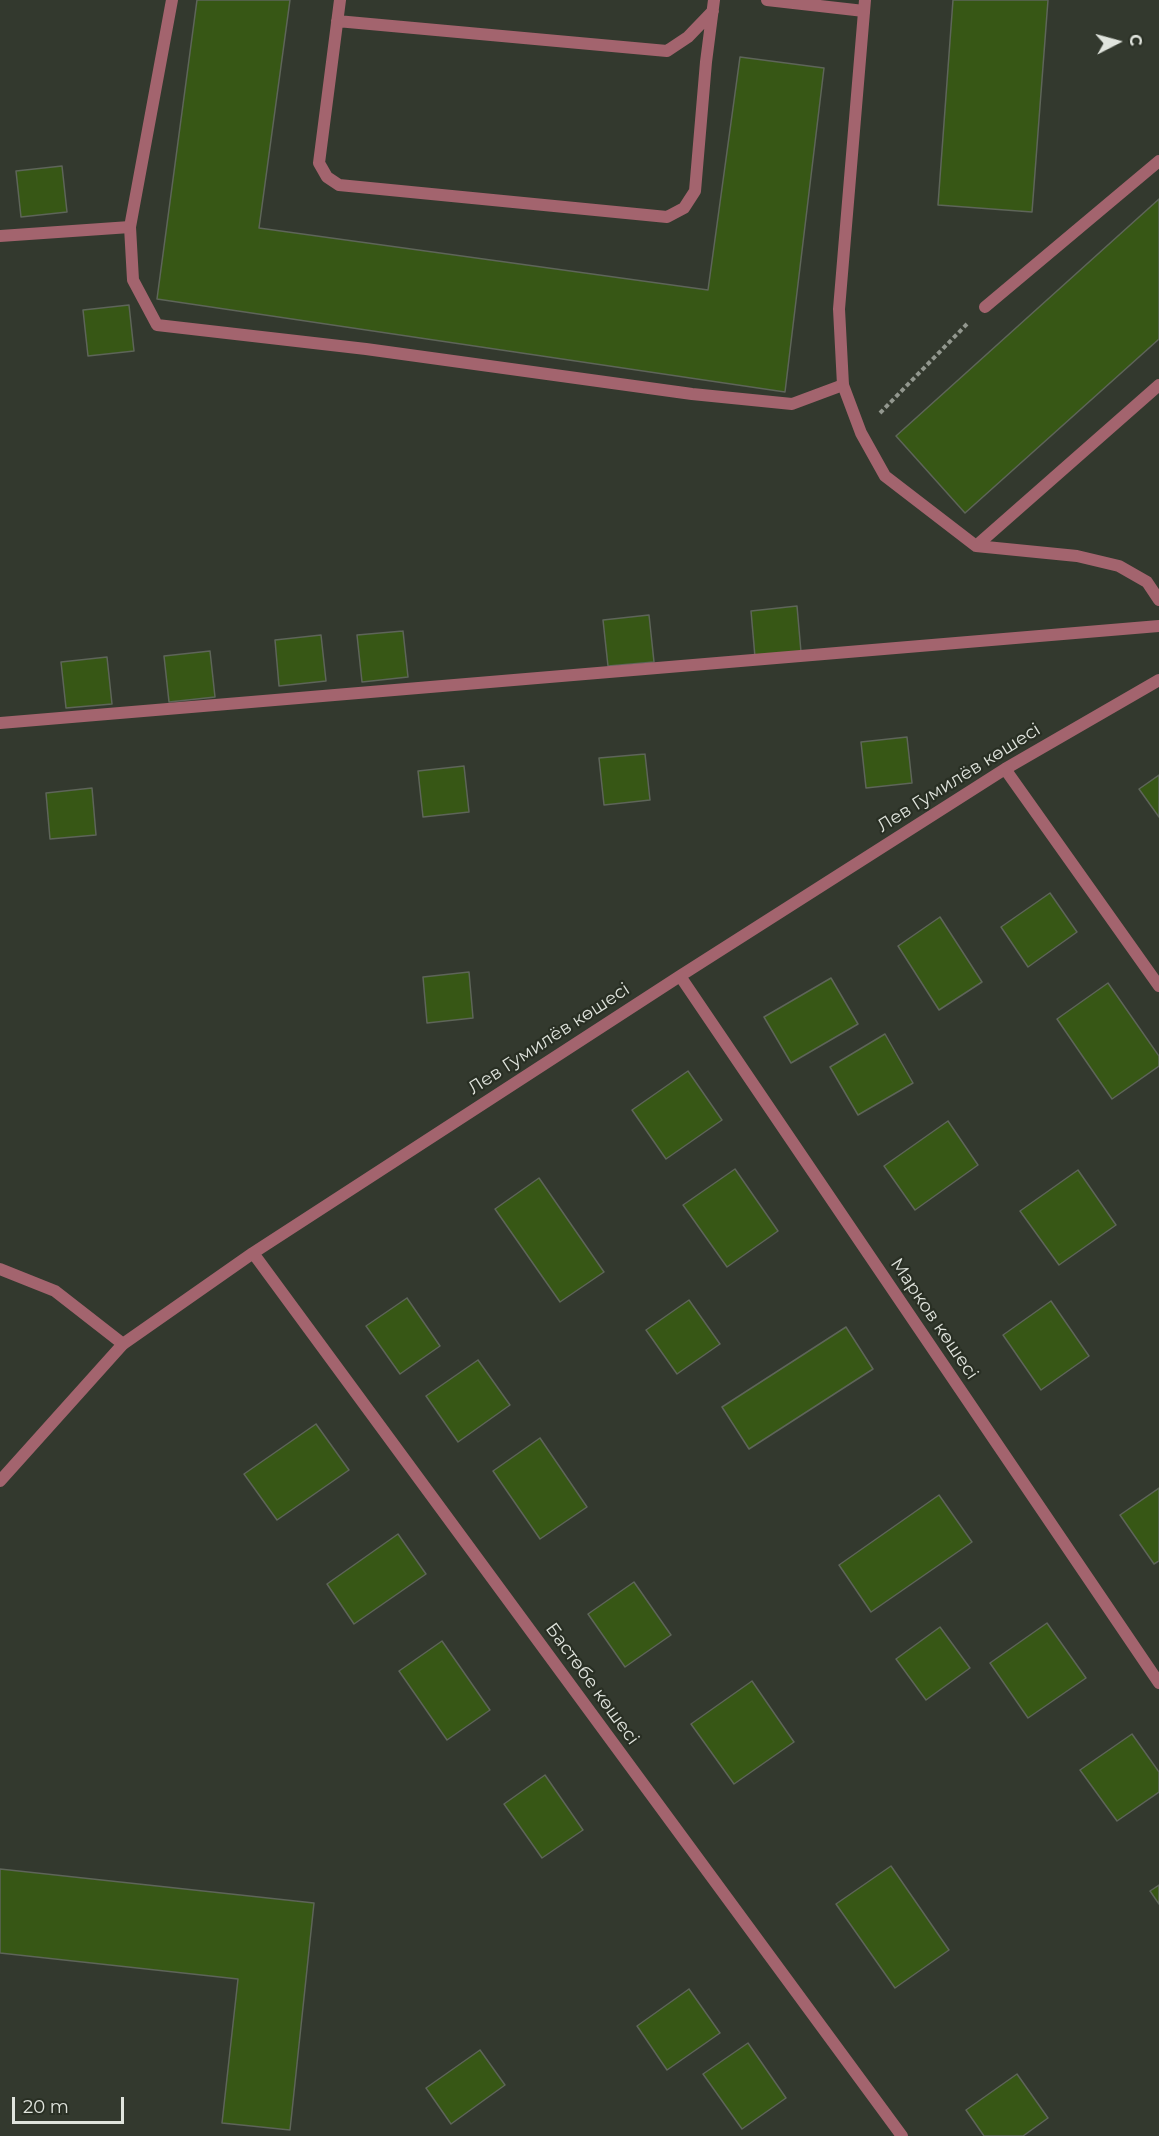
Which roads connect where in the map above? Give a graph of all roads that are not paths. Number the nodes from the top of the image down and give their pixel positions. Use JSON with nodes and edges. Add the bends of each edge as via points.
{"nodes":[{"id":1,"x":172,"y":0,"type":"edge"},
{"id":2,"x":340,"y":0,"type":"edge"},
{"id":3,"x":767,"y":0,"type":"edge"},
{"id":4,"x":714,"y":5,"type":"edge"},
{"id":5,"x":865,"y":6,"type":"edge"},
{"id":6,"x":337,"y":21,"type":"junction"},
{"id":7,"x":1159,"y":161,"type":"edge"},
{"id":8,"x":130,"y":227,"type":"junction"},
{"id":9,"x":0,"y":236,"type":"edge"},
{"id":10,"x":985,"y":307,"type":"road end"},
{"id":11,"x":843,"y":385,"type":"junction"},
{"id":12,"x":1159,"y":385,"type":"edge"},
{"id":13,"x":976,"y":546,"type":"junction"},
{"id":14,"x":1159,"y":600,"type":"edge"},
{"id":15,"x":1159,"y":626,"type":"edge"},
{"id":16,"x":1159,"y":680,"type":"edge"},
{"id":17,"x":0,"y":723,"type":"edge"},
{"id":18,"x":1005,"y":769,"type":"junction"},
{"id":19,"x":680,"y":976,"type":"junction"},
{"id":20,"x":1159,"y":986,"type":"edge"},
{"id":21,"x":253,"y":1253,"type":"junction"},
{"id":22,"x":0,"y":1269,"type":"edge"},
{"id":23,"x":123,"y":1344,"type":"junction"},
{"id":24,"x":0,"y":1481,"type":"edge"},
{"id":25,"x":1159,"y":1683,"type":"edge"},
{"id":26,"x":902,"y":2136,"type":"edge"}],
"edges":[{"from":1,"to":8,"type":"street"},
{"from":2,"to":6,"type":"street"},
{"from":3,"to":5,"type":"street"},
{"from":4,"to":6,"type":"street","via":[[688,37],[667,51]]},
{"from":4,"to":6,"type":"street","via":[[695,190],[684,207],[667,217],[339,184],[327,177],[319,163]]},
{"from":5,"to":11,"type":"street","via":[[839,309]]},
{"from":7,"to":10,"type":"street"},
{"from":8,"to":9,"type":"street"},
{"from":8,"to":11,"type":"street","via":[[133,280],[157,325],[792,404]]},
{"from":11,"to":13,"type":"street","via":[[861,433],[885,476]]},
{"from":12,"to":13,"type":"street"},
{"from":13,"to":14,"type":"street","via":[[1077,555],[1119,566],[1147,582]]},
{"from":15,"to":17,"type":"street"},
{"from":16,"to":18,"type":"street","name":"Лев Гумилёв көшесі"},
{"from":18,"to":19,"type":"street","name":"Лев Гумилёв көшесі"},
{"from":18,"to":20,"type":"street"},
{"from":19,"to":21,"type":"street","name":"Лев Гумилёв көшесі"},
{"from":19,"to":25,"type":"street","name":"Марков көшесі"},
{"from":21,"to":23,"type":"street","name":"Лев Гумилёв көшесі"},
{"from":21,"to":26,"type":"street","name":"Бастөбе көшесі"},
{"from":22,"to":23,"type":"street","via":[[55,1292]]},
{"from":23,"to":24,"type":"street","name":"Лев Гумилёв көшесі"}]}
